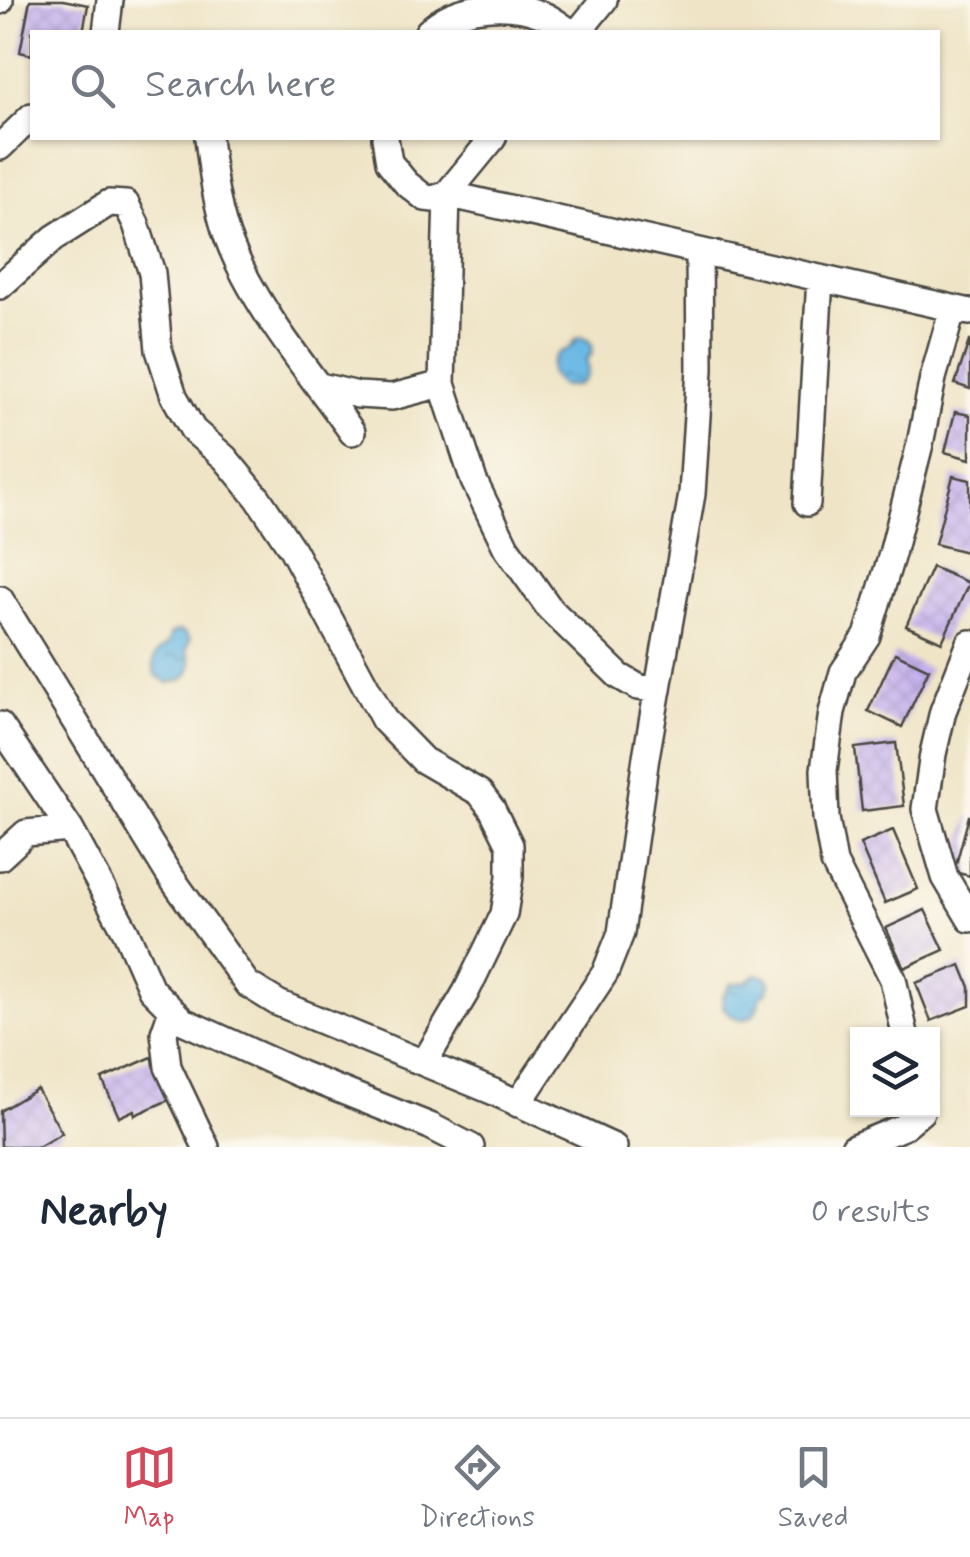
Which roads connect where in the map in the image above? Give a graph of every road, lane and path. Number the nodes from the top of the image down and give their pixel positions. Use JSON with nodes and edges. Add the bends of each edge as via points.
{"nodes":[{"id":1,"x":110,"y":0,"type":"edge"},
{"id":2,"x":604,"y":0,"type":"edge"},
{"id":3,"x":106,"y":30,"type":"edge"},
{"id":4,"x":430,"y":30,"type":"edge"},
{"id":5,"x":570,"y":30,"type":"edge"},
{"id":6,"x":576,"y":30,"type":"edge"},
{"id":7,"x":30,"y":118,"type":"edge"},
{"id":8,"x":208,"y":140,"type":"edge"},
{"id":9,"x":385,"y":140,"type":"edge"},
{"id":10,"x":491,"y":140,"type":"edge"},
{"id":11,"x":0,"y":148,"type":"edge"},
{"id":12,"x":447,"y":194,"type":"junction"},
{"id":13,"x":698,"y":251,"type":"junction"},
{"id":14,"x":820,"y":278,"type":"junction"},
{"id":15,"x":0,"y":286,"type":"edge"},
{"id":16,"x":962,"y":310,"type":"edge"},
{"id":17,"x":442,"y":384,"type":"junction"},
{"id":18,"x":320,"y":386,"type":"junction"},
{"id":19,"x":352,"y":432,"type":"dead end"},
{"id":20,"x":808,"y":503,"type":"dead end"},
{"id":21,"x":0,"y":599,"type":"edge"},
{"id":22,"x":970,"y":643,"type":"edge"},
{"id":23,"x":658,"y":690,"type":"junction"},
{"id":24,"x":0,"y":725,"type":"edge"},
{"id":25,"x":70,"y":828,"type":"junction"},
{"id":26,"x":0,"y":856,"type":"edge"},
{"id":27,"x":970,"y":920,"type":"edge"},
{"id":28,"x":172,"y":1010,"type":"junction"},
{"id":29,"x":903,"y":1027,"type":"edge"},
{"id":30,"x":424,"y":1062,"type":"junction"},
{"id":31,"x":518,"y":1104,"type":"junction"},
{"id":32,"x":915,"y":1117,"type":"edge"},
{"id":33,"x":206,"y":1147,"type":"edge"},
{"id":34,"x":472,"y":1147,"type":"edge"},
{"id":35,"x":614,"y":1147,"type":"edge"},
{"id":36,"x":854,"y":1147,"type":"edge"}],
"edges":[{"from":1,"to":3,"type":"street"},
{"from":2,"to":6,"type":"street"},
{"from":4,"to":5,"type":"street","via":[[466,10],[508,8],[544,15]]},
{"from":7,"to":11,"type":"street"},
{"from":8,"to":18,"type":"street","via":[[220,213],[239,265]]},
{"from":9,"to":12,"type":"street","via":[[389,162],[406,183],[425,198]]},
{"from":10,"to":12,"type":"street"},
{"from":12,"to":13,"type":"street"},
{"from":12,"to":17,"type":"street"},
{"from":13,"to":14,"type":"street"},
{"from":13,"to":23,"type":"street","via":[[692,494]]},
{"from":14,"to":16,"type":"street"},
{"from":14,"to":20,"type":"street"},
{"from":15,"to":30,"type":"street","via":[[54,238],[109,203],[126,204],[152,273],[159,350],[192,430],[225,458],[292,549],[384,720],[423,760],[480,794],[492,809],[510,845],[504,914]]},
{"from":16,"to":29,"type":"street","via":[[933,378],[867,636],[843,672],[824,770],[834,863],[893,979]]},
{"from":17,"to":18,"type":"street","via":[[392,397]]},
{"from":17,"to":23,"type":"street","via":[[474,481],[506,547],[550,608],[619,676]]},
{"from":18,"to":19,"type":"street"},
{"from":21,"to":30,"type":"street","via":[[168,873],[247,984]]},
{"from":22,"to":27,"type":"street","via":[[943,712],[925,809],[945,878]]},
{"from":23,"to":31,"type":"street","via":[[621,933],[604,973]]},
{"from":24,"to":25,"type":"street"},
{"from":25,"to":26,"type":"street","via":[[26,834]]},
{"from":25,"to":28,"type":"street","via":[[151,988]]},
{"from":28,"to":33,"type":"street","via":[[164,1033],[168,1067]]},
{"from":28,"to":34,"type":"street","via":[[183,1021]]},
{"from":30,"to":31,"type":"street"},
{"from":31,"to":35,"type":"street"},
{"from":32,"to":36,"type":"street"}]}
